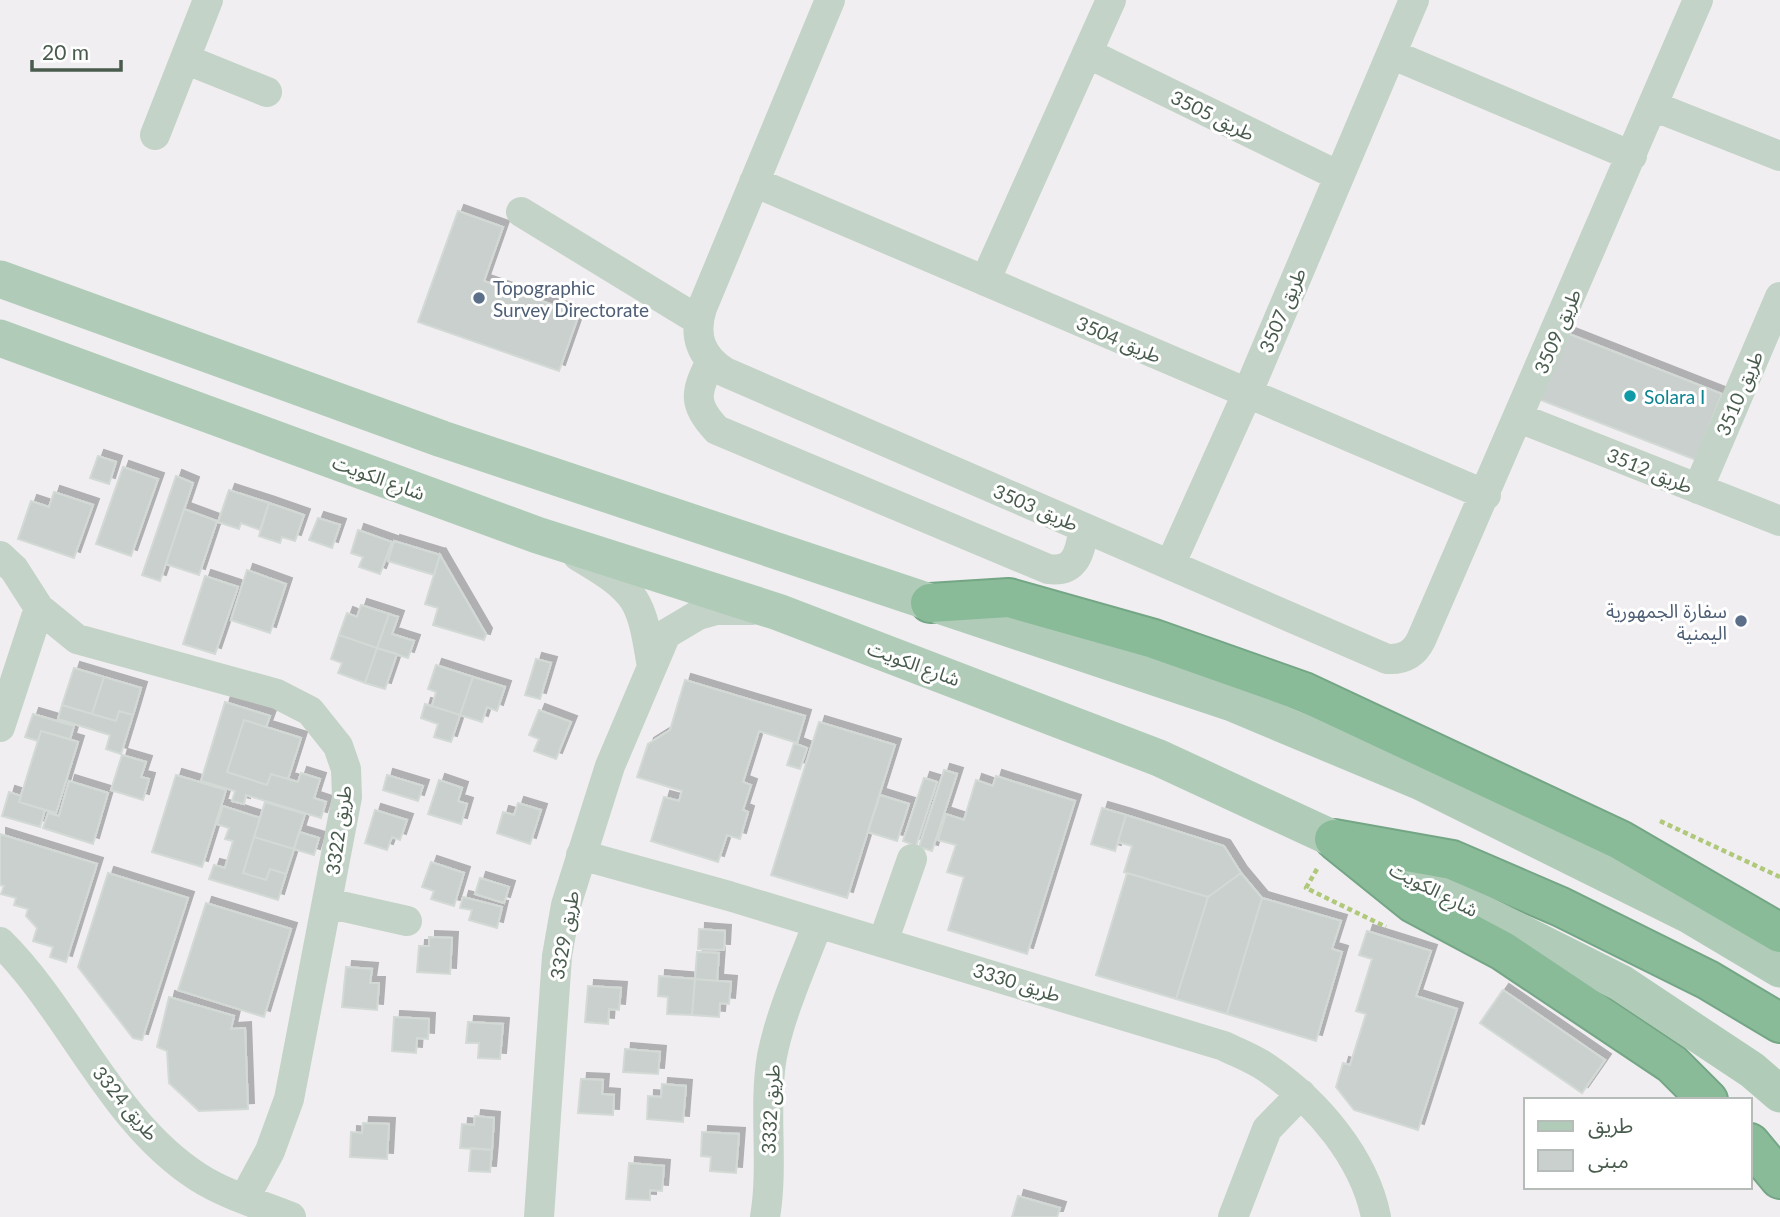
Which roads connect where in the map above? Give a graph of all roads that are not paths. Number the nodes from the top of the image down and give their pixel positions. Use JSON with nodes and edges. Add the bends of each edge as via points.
{"nodes":[{"id":1,"x":208,"y":0,"type":"edge"},
{"id":2,"x":830,"y":0,"type":"edge"},
{"id":3,"x":1111,"y":0,"type":"edge"},
{"id":4,"x":1414,"y":0,"type":"edge"},
{"id":5,"x":1698,"y":0,"type":"edge"},
{"id":6,"x":1087,"y":53,"type":"junction"},
{"id":7,"x":1391,"y":54,"type":"junction"},
{"id":8,"x":185,"y":59,"type":"junction"},
{"id":9,"x":267,"y":92,"type":"dead end"},
{"id":10,"x":1653,"y":106,"type":"junction"},
{"id":11,"x":155,"y":135,"type":"dead end"},
{"id":12,"x":1632,"y":156,"type":"junction"},
{"id":13,"x":1780,"y":156,"type":"edge"},
{"id":14,"x":1339,"y":176,"type":"junction"},
{"id":15,"x":754,"y":182,"type":"junction"},
{"id":16,"x":521,"y":212,"type":"dead end"},
{"id":17,"x":0,"y":279,"type":"edge"},
{"id":18,"x":985,"y":281,"type":"junction"},
{"id":19,"x":1780,"y":297,"type":"edge"},
{"id":20,"x":698,"y":320,"type":"junction"},
{"id":21,"x":0,"y":338,"type":"edge"},
{"id":22,"x":710,"y":363,"type":"junction"},
{"id":23,"x":1247,"y":394,"type":"junction"},
{"id":24,"x":1520,"y":418,"type":"junction"},
{"id":25,"x":1698,"y":489,"type":"junction"},
{"id":26,"x":1486,"y":495,"type":"junction"},
{"id":27,"x":1780,"y":521,"type":"edge"},
{"id":28,"x":1084,"y":528,"type":"junction"},
{"id":29,"x":537,"y":535,"type":"junction"},
{"id":30,"x":0,"y":556,"type":"edge"},
{"id":31,"x":1170,"y":565,"type":"junction"},
{"id":32,"x":930,"y":603,"type":"junction"},
{"id":33,"x":38,"y":608,"type":"junction"},
{"id":34,"x":778,"y":612,"type":"junction"},
{"id":35,"x":1407,"y":656,"type":"joint"},
{"id":36,"x":652,"y":667,"type":"junction"},
{"id":37,"x":0,"y":727,"type":"edge"},
{"id":38,"x":1334,"y":839,"type":"junction"},
{"id":39,"x":581,"y":855,"type":"junction"},
{"id":40,"x":912,"y":859,"type":"dead end"},
{"id":41,"x":327,"y":903,"type":"junction"},
{"id":42,"x":407,"y":921,"type":"dead end"},
{"id":43,"x":818,"y":923,"type":"junction"},
{"id":44,"x":1780,"y":933,"type":"edge"},
{"id":45,"x":0,"y":942,"type":"edge"},
{"id":46,"x":883,"y":942,"type":"junction"},
{"id":47,"x":1780,"y":969,"type":"edge"},
{"id":48,"x":1780,"y":1023,"type":"edge"},
{"id":49,"x":1301,"y":1094,"type":"junction"},
{"id":50,"x":1780,"y":1094,"type":"edge"},
{"id":51,"x":1706,"y":1098,"type":"edge"},
{"id":52,"x":1752,"y":1145,"type":"edge"},
{"id":53,"x":1780,"y":1179,"type":"edge"},
{"id":54,"x":244,"y":1199,"type":"junction"},
{"id":55,"x":291,"y":1217,"type":"edge"},
{"id":56,"x":539,"y":1217,"type":"edge"},
{"id":57,"x":765,"y":1217,"type":"edge"},
{"id":58,"x":1233,"y":1217,"type":"edge"},
{"id":59,"x":1376,"y":1217,"type":"edge"}],
"edges":[{"from":1,"to":8,"type":"street"},
{"from":2,"to":15,"type":"street"},
{"from":3,"to":6,"type":"street"},
{"from":4,"to":7,"type":"street","name":"طريق 3507"},
{"from":5,"to":10,"type":"street","name":"طريق 3509"},
{"from":6,"to":14,"type":"street","name":"طريق 3505"},
{"from":6,"to":18,"type":"street"},
{"from":7,"to":12,"type":"street"},
{"from":7,"to":14,"type":"street","name":"طريق 3507"},
{"from":8,"to":9,"type":"street"},
{"from":8,"to":11,"type":"street"},
{"from":10,"to":12,"type":"street","name":"طريق 3509"},
{"from":10,"to":13,"type":"street"},
{"from":12,"to":24,"type":"street","name":"طريق 3509"},
{"from":14,"to":23,"type":"street","name":"طريق 3507"},
{"from":15,"to":18,"type":"street","name":"طريق 3504"},
{"from":15,"to":20,"type":"street"},
{"from":16,"to":20,"type":"street"},
{"from":17,"to":32,"type":"main road","via":[[442,439]]},
{"from":18,"to":23,"type":"street","name":"طريق 3504"},
{"from":19,"to":25,"type":"street","name":"طريق 3510"},
{"from":20,"to":22,"type":"street","via":[[700,344]]},
{"from":21,"to":29,"type":"main road","name":"شارع الكويت"},
{"from":22,"to":28,"type":"street","name":"طريق 3503"},
{"from":22,"to":28,"type":"street","via":[[699,384],[698,398],[700,409],[717,430],[1048,569],[1065,569],[1073,563],[1079,556]]},
{"from":23,"to":26,"type":"street","name":"طريق 3504"},
{"from":23,"to":31,"type":"street","name":"طريق 3507"},
{"from":24,"to":25,"type":"street","name":"طريق 3512"},
{"from":24,"to":26,"type":"street","name":"طريق 3509"},
{"from":25,"to":27,"type":"street","name":"طريق 3512"},
{"from":26,"to":35,"type":"street","name":"طريق 3509","via":[[1421,640]]},
{"from":28,"to":31,"type":"street","name":"طريق 3503"},
{"from":29,"to":34,"type":"main road","name":"شارع الكويت"},
{"from":29,"to":36,"type":"street","via":[[602,571],[633,597],[642,611]]},
{"from":30,"to":33,"type":"street","name":"طريق 3322","via":[[14,569]]},
{"from":31,"to":35,"type":"street","name":"طريق 3503","via":[[1387,659]]},
{"from":32,"to":44,"type":"highway","via":[[1009,598],[1154,639],[1304,692],[1620,841]]},
{"from":32,"to":47,"type":"main road","via":[[1232,703],[1408,776],[1691,916]]},
{"from":33,"to":37,"type":"street"},
{"from":33,"to":41,"type":"street","name":"طريق 3322","via":[[77,639],[277,694],[310,711],[338,746],[346,769],[347,797]]},
{"from":34,"to":36,"type":"street","name":"طريق 3329","via":[[736,609],[698,615],[666,634]]},
{"from":34,"to":38,"type":"main road","name":"شارع الكويت","via":[[1159,758]]},
{"from":36,"to":39,"type":"street","name":"طريق 3329","via":[[610,766]]},
{"from":38,"to":48,"type":"highway","via":[[1452,860],[1561,907]]},
{"from":38,"to":50,"type":"main road","name":"شارع الكويت","via":[[1621,984],[1742,1063]]},
{"from":38,"to":51,"type":"highway","via":[[1413,903],[1503,951],[1672,1064]]},
{"from":39,"to":43,"type":"street","name":"طريق 3330"},
{"from":39,"to":56,"type":"street","name":"طريق 3329","via":[[557,956]]},
{"from":40,"to":46,"type":"street"},
{"from":41,"to":42,"type":"street"},
{"from":41,"to":54,"type":"street","name":"طريق 3322","via":[[289,1099],[270,1150]]},
{"from":43,"to":46,"type":"street","name":"طريق 3330"},
{"from":43,"to":57,"type":"street","name":"طريق 3332","via":[[772,1056]]},
{"from":45,"to":54,"type":"street","name":"طريق 3324","via":[[133,1117],[198,1177]]},
{"from":46,"to":49,"type":"street","name":"طريق 3330","via":[[1224,1046],[1265,1066]]},
{"from":49,"to":58,"type":"street","via":[[1267,1129]]},
{"from":49,"to":59,"type":"street","name":"طريق 3330","via":[[1327,1121],[1354,1162]]},
{"from":52,"to":53,"type":"highway"},
{"from":54,"to":55,"type":"street","name":"طريق 3324"}]}
